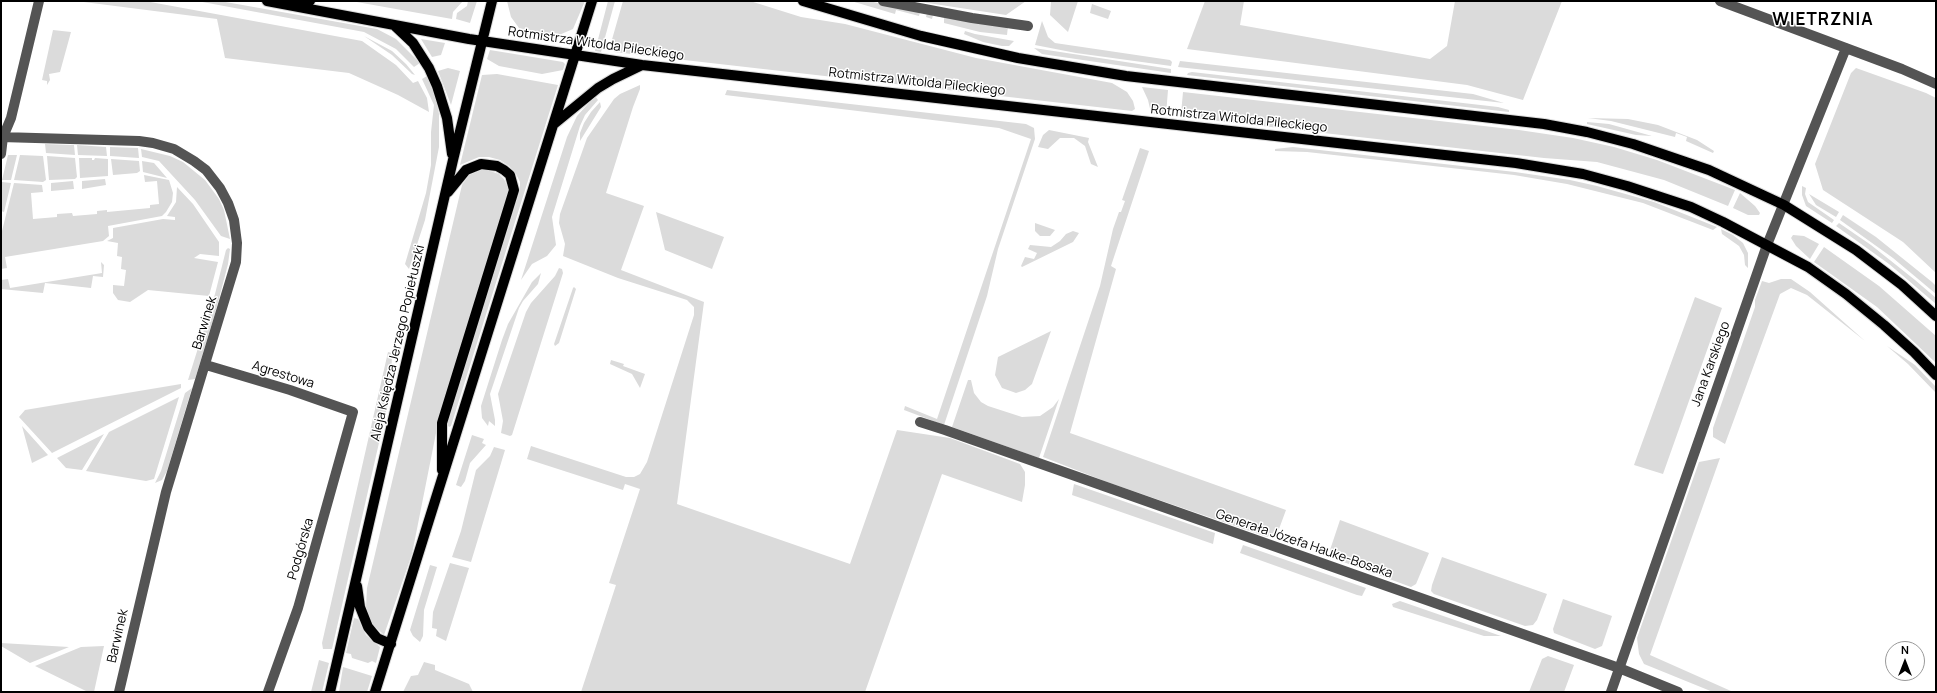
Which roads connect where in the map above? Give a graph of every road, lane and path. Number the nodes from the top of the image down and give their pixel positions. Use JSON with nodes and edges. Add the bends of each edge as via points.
{"nodes":[{"id":1,"x":40,"y":1,"type":"edge"},
{"id":2,"x":267,"y":1,"type":"edge"},
{"id":3,"x":310,"y":1,"type":"edge"},
{"id":4,"x":492,"y":1,"type":"edge"},
{"id":5,"x":592,"y":1,"type":"edge"},
{"id":6,"x":803,"y":1,"type":"edge"},
{"id":7,"x":884,"y":1,"type":"edge"},
{"id":8,"x":1720,"y":1,"type":"edge"},
{"id":9,"x":285,"y":5,"type":"junction"},
{"id":10,"x":394,"y":25,"type":"junction"},
{"id":11,"x":1028,"y":26,"type":"dead end"},
{"id":12,"x":482,"y":41,"type":"junction"},
{"id":13,"x":1846,"y":48,"type":"junction"},
{"id":14,"x":576,"y":55,"type":"junction"},
{"id":15,"x":642,"y":65,"type":"junction"},
{"id":16,"x":1936,"y":84,"type":"edge"},
{"id":17,"x":554,"y":124,"type":"junction"},
{"id":18,"x":2,"y":137,"type":"edge"},
{"id":19,"x":1,"y":154,"type":"edge"},
{"id":20,"x":453,"y":160,"type":"junction"},
{"id":21,"x":445,"y":196,"type":"junction"},
{"id":22,"x":1784,"y":205,"type":"junction"},
{"id":23,"x":1767,"y":245,"type":"junction"},
{"id":24,"x":1936,"y":316,"type":"edge"},
{"id":25,"x":206,"y":365,"type":"junction"},
{"id":26,"x":1936,"y":375,"type":"edge"},
{"id":27,"x":353,"y":412,"type":"joint"},
{"id":28,"x":920,"y":422,"type":"dead end"},
{"id":29,"x":442,"y":482,"type":"junction"},
{"id":30,"x":356,"y":582,"type":"junction"},
{"id":31,"x":391,"y":644,"type":"junction"},
{"id":32,"x":1619,"y":668,"type":"junction"},
{"id":33,"x":119,"y":692,"type":"edge"},
{"id":34,"x":268,"y":692,"type":"edge"},
{"id":35,"x":330,"y":692,"type":"edge"},
{"id":36,"x":375,"y":692,"type":"edge"},
{"id":37,"x":1611,"y":692,"type":"edge"},
{"id":38,"x":1678,"y":692,"type":"edge"}],
"edges":[{"from":1,"to":18,"type":"street","via":[[11,118]]},
{"from":2,"to":9,"type":"main road","name":"Rotmistrza Witolda Pileckiego"},
{"from":3,"to":9,"type":"main road"},
{"from":4,"to":12,"type":"main road","name":"Aleja Księdza Jerzego Popiełuszki"},
{"from":5,"to":14,"type":"main road"},
{"from":6,"to":22,"type":"main road","via":[[856,18],[973,48],[1118,75],[1587,132],[1702,167]]},
{"from":7,"to":11,"type":"street"},
{"from":8,"to":13,"type":"street"},
{"from":9,"to":10,"type":"main road","name":"Rotmistrza Witolda Pileckiego"},
{"from":10,"to":12,"type":"main road","name":"Rotmistrza Witolda Pileckiego"},
{"from":10,"to":20,"type":"main road","via":[[414,43],[432,74],[447,118]]},
{"from":12,"to":14,"type":"main road","name":"Rotmistrza Witolda Pileckiego"},
{"from":12,"to":20,"type":"main road","name":"Aleja Księdza Jerzego Popiełuszki"},
{"from":13,"to":16,"type":"street"},
{"from":13,"to":22,"type":"street","name":"Jana Karskiego"},
{"from":14,"to":15,"type":"main road","name":"Rotmistrza Witolda Pileckiego"},
{"from":14,"to":17,"type":"main road"},
{"from":15,"to":17,"type":"main road","via":[[598,88]]},
{"from":15,"to":23,"type":"main road","name":"Rotmistrza Witolda Pileckiego","via":[[1549,168],[1583,174],[1656,195],[1723,222]]},
{"from":17,"to":29,"type":"main road"},
{"from":18,"to":19,"type":"street"},
{"from":18,"to":25,"type":"street","name":"Barwinek","via":[[154,143],[183,154],[206,170],[228,203],[234,220],[237,242],[236,262]]},
{"from":20,"to":21,"type":"main road","name":"Aleja Księdza Jerzego Popiełuszki"},
{"from":21,"to":29,"type":"main road","via":[[461,174],[480,164],[497,166],[504,170],[510,175],[514,190],[442,423]]},
{"from":21,"to":30,"type":"main road","name":"Aleja Księdza Jerzego Popiełuszki"},
{"from":22,"to":23,"type":"street","name":"Jana Karskiego"},
{"from":22,"to":24,"type":"main road","via":[[1856,250]]},
{"from":23,"to":26,"type":"main road","name":"Rotmistrza Witolda Pileckiego","via":[[1808,267],[1846,294],[1914,352]]},
{"from":23,"to":32,"type":"street","name":"Jana Karskiego"},
{"from":25,"to":27,"type":"street","name":"Agrestowa"},
{"from":25,"to":33,"type":"street","name":"Barwinek","via":[[166,492]]},
{"from":27,"to":34,"type":"street","name":"Podgórska","via":[[298,608]]},
{"from":28,"to":32,"type":"street","name":"Generała Józefa Hauke-Bosaka"},
{"from":29,"to":31,"type":"main road"},
{"from":30,"to":31,"type":"main road","via":[[360,607],[368,627],[377,638]]},
{"from":30,"to":35,"type":"main road","name":"Aleja Księdza Jerzego Popiełuszki"},
{"from":31,"to":36,"type":"main road"},
{"from":32,"to":37,"type":"street","name":"Jana Karskiego"},
{"from":32,"to":38,"type":"street","name":"Generała Józefa Hauke-Bosaka"}]}
